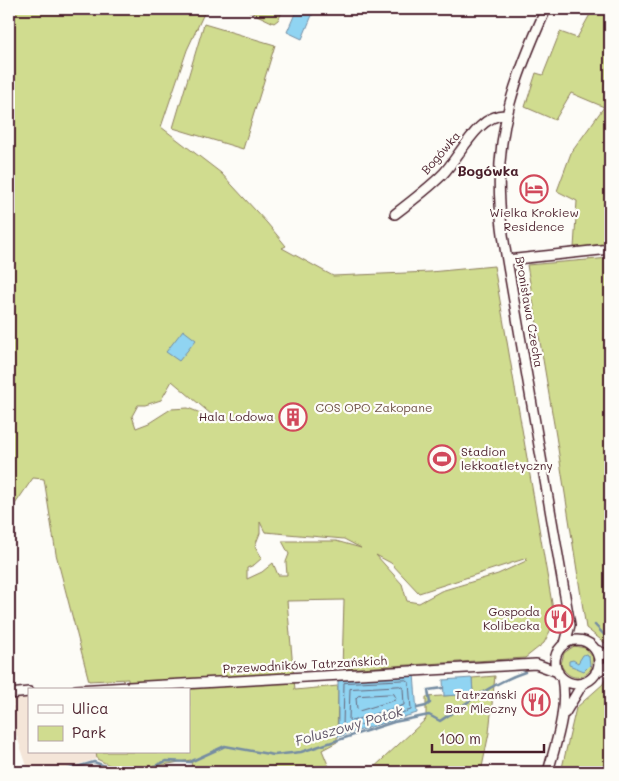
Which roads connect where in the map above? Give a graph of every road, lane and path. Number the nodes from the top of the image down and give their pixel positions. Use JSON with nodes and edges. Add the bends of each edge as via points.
{"nodes":[{"id":1,"x":546,"y":9,"type":"edge"},
{"id":2,"x":506,"y":115,"type":"junction"},
{"id":3,"x":396,"y":214,"type":"dead end"},
{"id":4,"x":610,"y":249,"type":"edge"},
{"id":5,"x":507,"y":260,"type":"junction"},
{"id":6,"x":570,"y":625,"type":"junction"},
{"id":7,"x":582,"y":641,"type":"junction"},
{"id":8,"x":565,"y":644,"type":"junction"},
{"id":9,"x":596,"y":650,"type":"junction"},
{"id":10,"x":557,"y":654,"type":"junction"},
{"id":11,"x":610,"y":656,"type":"edge"},
{"id":12,"x":536,"y":664,"type":"junction"},
{"id":13,"x":610,"y":665,"type":"edge"},
{"id":14,"x":596,"y":672,"type":"junction"},
{"id":15,"x":560,"y":675,"type":"junction"},
{"id":16,"x":583,"y":683,"type":"junction"},
{"id":17,"x":111,"y":688,"type":"edge"},
{"id":18,"x":28,"y":692,"type":"edge"},
{"id":19,"x":9,"y":694,"type":"edge"},
{"id":20,"x":561,"y":720,"type":"junction"},
{"id":21,"x":548,"y":772,"type":"edge"}],
"edges":[{"from":1,"to":2,"type":"street","name":"Bronisława Czecha","via":[[520,69]]},
{"from":2,"to":3,"type":"street","name":"Bogówka","via":[[487,121],[472,135],[443,174]]},
{"from":2,"to":5,"type":"street","name":"Bronisława Czecha","via":[[499,193]]},
{"from":4,"to":5,"type":"street"},
{"from":5,"to":6,"type":"street","name":"Bronisława Czecha"},
{"from":6,"to":7,"type":"street","name":"Bronisława Czecha"},
{"from":6,"to":8,"type":"street","name":"Bronisława Czecha"},
{"from":7,"to":8,"type":"street"},
{"from":7,"to":9,"type":"street"},
{"from":8,"to":10,"type":"street"},
{"from":9,"to":11,"type":"street"},
{"from":9,"to":14,"type":"street","via":[[599,662]]},
{"from":10,"to":12,"type":"street"},
{"from":10,"to":15,"type":"street","via":[[556,665]]},
{"from":12,"to":15,"type":"street"},
{"from":12,"to":17,"type":"street","name":"Przewodników Tatrzańskich"},
{"from":13,"to":14,"type":"street"},
{"from":14,"to":16,"type":"street"},
{"from":15,"to":16,"type":"street","via":[[572,683]]},
{"from":15,"to":20,"type":"street","via":[[564,692]]},
{"from":16,"to":20,"type":"street"},
{"from":18,"to":19,"type":"street"},
{"from":20,"to":21,"type":"street"}]}
